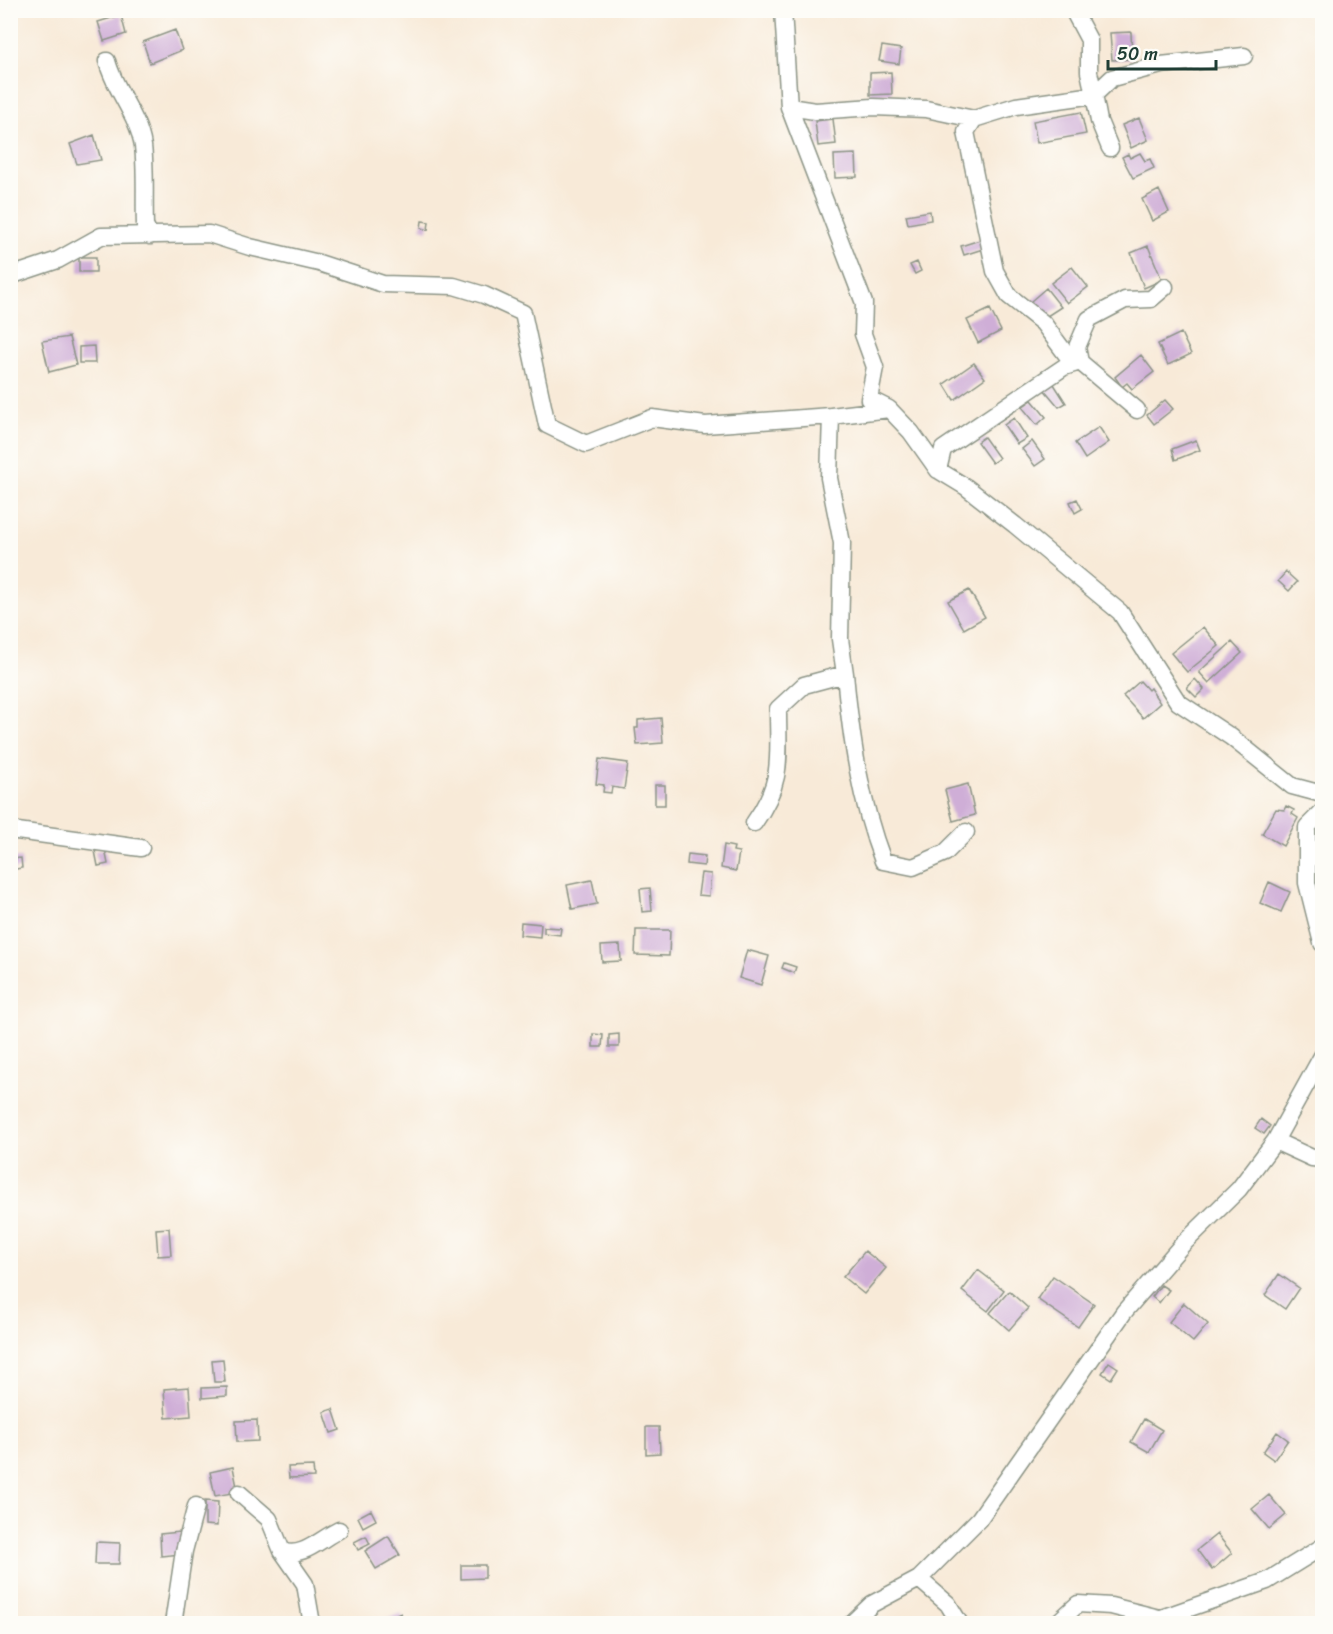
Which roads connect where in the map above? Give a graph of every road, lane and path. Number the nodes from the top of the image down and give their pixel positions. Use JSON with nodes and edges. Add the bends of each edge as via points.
{"nodes":[{"id":1,"x":783,"y":10,"type":"edge"},
{"id":2,"x":1073,"y":10,"type":"edge"},
{"id":3,"x":1245,"y":56,"type":"dead end"},
{"id":4,"x":107,"y":61,"type":"dead end"},
{"id":5,"x":1094,"y":95,"type":"junction"},
{"id":6,"x":789,"y":107,"type":"junction"},
{"id":7,"x":974,"y":119,"type":"junction"},
{"id":8,"x":1110,"y":148,"type":"dead end"},
{"id":9,"x":150,"y":236,"type":"junction"},
{"id":10,"x":10,"y":276,"type":"edge"},
{"id":11,"x":1165,"y":287,"type":"dead end"},
{"id":12,"x":1080,"y":362,"type":"junction"},
{"id":13,"x":889,"y":409,"type":"junction"},
{"id":14,"x":1137,"y":410,"type":"dead end"},
{"id":15,"x":831,"y":416,"type":"junction"},
{"id":16,"x":938,"y":470,"type":"junction"},
{"id":17,"x":845,"y":674,"type":"junction"},
{"id":18,"x":1323,"y":794,"type":"edge"},
{"id":19,"x":1323,"y":812,"type":"edge"},
{"id":20,"x":754,"y":823,"type":"dead end"},
{"id":21,"x":10,"y":830,"type":"edge"},
{"id":22,"x":966,"y":832,"type":"dead end"},
{"id":23,"x":141,"y":848,"type":"dead end"},
{"id":24,"x":1323,"y":943,"type":"edge"},
{"id":25,"x":1323,"y":1056,"type":"edge"},
{"id":26,"x":1275,"y":1141,"type":"junction"},
{"id":27,"x":1323,"y":1159,"type":"edge"},
{"id":28,"x":239,"y":1493,"type":"dead end"},
{"id":29,"x":196,"y":1506,"type":"dead end"},
{"id":30,"x":339,"y":1530,"type":"dead end"},
{"id":31,"x":1323,"y":1546,"type":"edge"},
{"id":32,"x":282,"y":1551,"type":"junction"},
{"id":33,"x":919,"y":1580,"type":"junction"},
{"id":34,"x":1151,"y":1621,"type":"edge"},
{"id":35,"x":173,"y":1623,"type":"edge"},
{"id":36,"x":312,"y":1623,"type":"edge"},
{"id":37,"x":851,"y":1623,"type":"edge"},
{"id":38,"x":960,"y":1623,"type":"edge"},
{"id":39,"x":1056,"y":1623,"type":"edge"}],
"edges":[{"from":1,"to":6,"type":"street"},
{"from":2,"to":5,"type":"street","via":[[1089,40]]},
{"from":3,"to":5,"type":"street","via":[[1141,70],[1112,78]]},
{"from":4,"to":9,"type":"street","via":[[143,145],[145,225]]},
{"from":5,"to":7,"type":"street","via":[[1016,106]]},
{"from":5,"to":8,"type":"street"},
{"from":6,"to":7,"type":"street","via":[[815,111],[926,109]]},
{"from":6,"to":13,"type":"street","via":[[864,303],[863,334],[875,367],[869,399]]},
{"from":7,"to":12,"type":"street","via":[[966,132],[995,272],[1009,296],[1043,322],[1069,358]]},
{"from":9,"to":10,"type":"street","via":[[101,236],[58,260]]},
{"from":9,"to":15,"type":"street","via":[[209,234],[383,284],[454,286],[523,313],[547,424],[586,444],[652,418],[705,425]]},
{"from":11,"to":12,"type":"street","via":[[1151,299],[1125,300],[1089,319],[1077,347]]},
{"from":12,"to":14,"type":"street"},
{"from":12,"to":16,"type":"street","via":[[1064,368],[944,449]]},
{"from":13,"to":15,"type":"street"},
{"from":13,"to":16,"type":"street"},
{"from":15,"to":17,"type":"street","via":[[829,478],[842,543],[840,639]]},
{"from":16,"to":18,"type":"street","via":[[990,506],[1120,612],[1178,702],[1231,737],[1292,786]]},
{"from":17,"to":20,"type":"street","via":[[804,685],[778,709],[778,780]]},
{"from":17,"to":22,"type":"street","via":[[850,731],[868,822],[883,861],[913,867],[945,853]]},
{"from":19,"to":24,"type":"street","via":[[1307,827],[1307,883]]},
{"from":21,"to":23,"type":"street"},
{"from":25,"to":26,"type":"street"},
{"from":26,"to":27,"type":"street"},
{"from":26,"to":33,"type":"street","via":[[1239,1189],[1182,1245],[1124,1312],[979,1519]]},
{"from":28,"to":32,"type":"street","via":[[269,1519]]},
{"from":29,"to":35,"type":"street","via":[[184,1551]]},
{"from":30,"to":32,"type":"street","via":[[303,1552]]},
{"from":31,"to":34,"type":"street","via":[[1268,1581]]},
{"from":32,"to":36,"type":"street","via":[[305,1584]]},
{"from":33,"to":37,"type":"street","via":[[872,1604]]},
{"from":33,"to":38,"type":"street","via":[[948,1604]]},
{"from":34,"to":39,"type":"street","via":[[1110,1606],[1078,1604]]}]}
